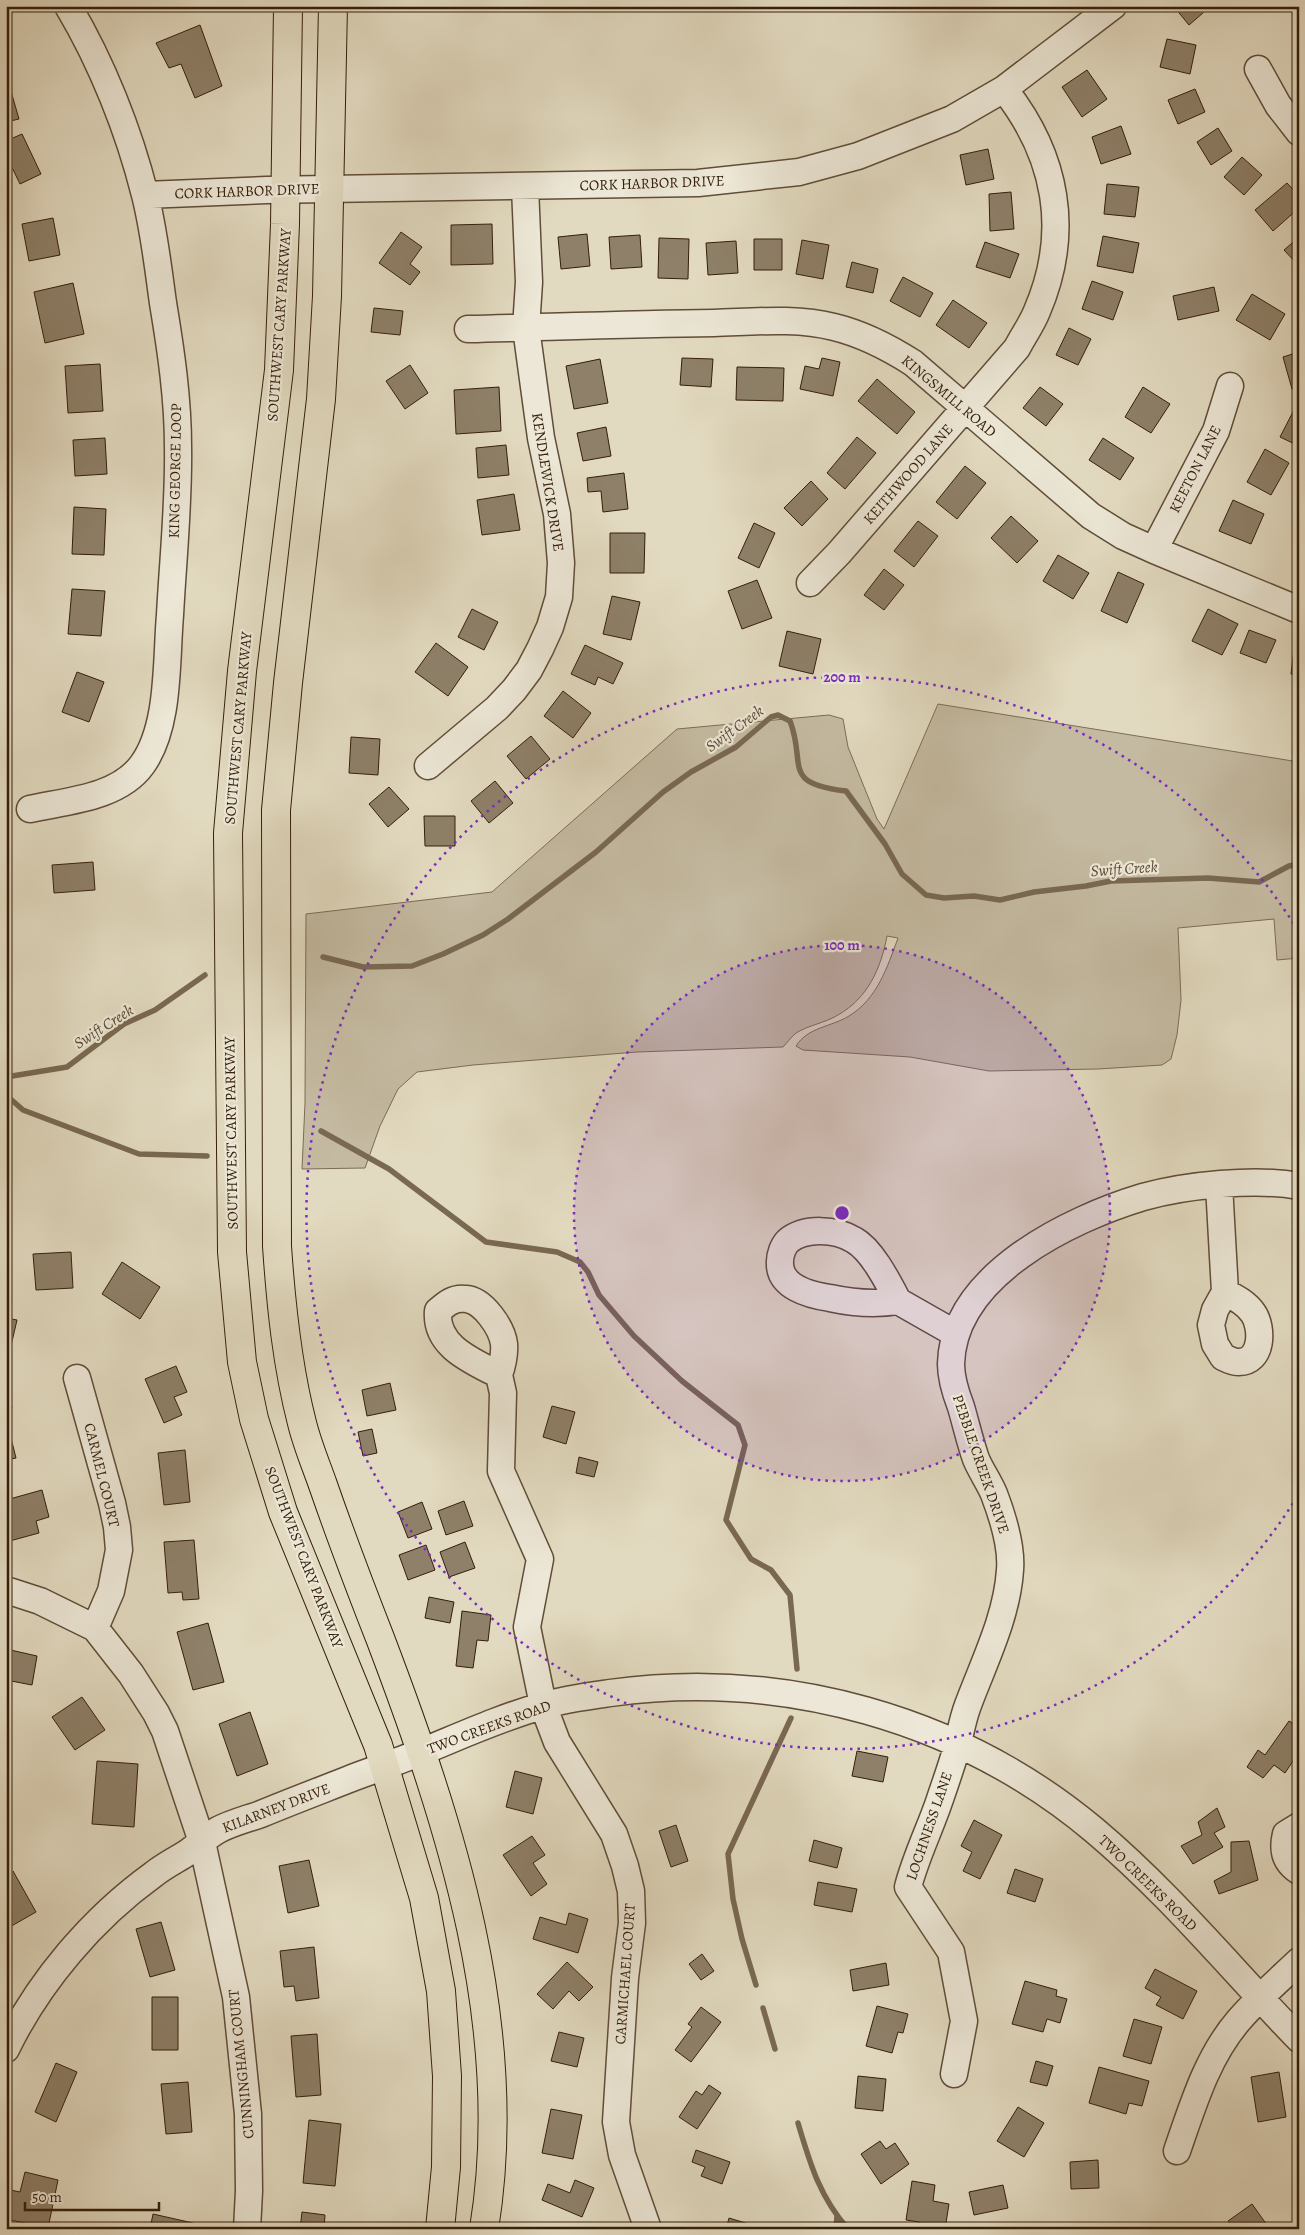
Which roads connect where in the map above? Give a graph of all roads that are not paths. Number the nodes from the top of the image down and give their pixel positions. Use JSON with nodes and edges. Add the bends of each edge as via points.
{"nodes":[{"id":1,"x":68,"y":6,"type":"edge"},
{"id":2,"x":288,"y":6,"type":"edge"},
{"id":3,"x":333,"y":6,"type":"edge"},
{"id":4,"x":1113,"y":6,"type":"edge"},
{"id":5,"x":1258,"y":69,"type":"dead end"},
{"id":6,"x":1004,"y":90,"type":"junction"},
{"id":7,"x":1299,"y":132,"type":"edge"},
{"id":8,"x":525,"y":187,"type":"junction"},
{"id":9,"x":329,"y":189,"type":"junction"},
{"id":10,"x":286,"y":190,"type":"junction"},
{"id":11,"x":145,"y":195,"type":"junction"},
{"id":12,"x":526,"y":328,"type":"junction"},
{"id":13,"x":468,"y":329,"type":"dead end"},
{"id":14,"x":1230,"y":386,"type":"dead end"},
{"id":15,"x":965,"y":409,"type":"junction"},
{"id":16,"x":1154,"y":550,"type":"junction"},
{"id":17,"x":810,"y":583,"type":"dead end"},
{"id":18,"x":1299,"y":610,"type":"edge"},
{"id":19,"x":428,"y":766,"type":"dead end"},
{"id":20,"x":30,"y":809,"type":"dead end"},
{"id":21,"x":1219,"y":1185,"type":"junction"},
{"id":22,"x":1299,"y":1186,"type":"edge"},
{"id":23,"x":1225,"y":1292,"type":"dead end"},
{"id":24,"x":898,"y":1301,"type":"dead end"},
{"id":25,"x":956,"y":1334,"type":"junction"},
{"id":26,"x":499,"y":1375,"type":"dead end"},
{"id":27,"x":77,"y":1378,"type":"dead end"},
{"id":28,"x":6,"y":1590,"type":"edge"},
{"id":29,"x":95,"y":1628,"type":"junction"},
{"id":30,"x":543,"y":1705,"type":"junction"},
{"id":31,"x":958,"y":1743,"type":"junction"},
{"id":32,"x":401,"y":1759,"type":"junction"},
{"id":33,"x":1299,"y":1826,"type":"edge"},
{"id":34,"x":202,"y":1842,"type":"junction"},
{"id":35,"x":1299,"y":1871,"type":"edge"},
{"id":36,"x":1299,"y":1961,"type":"edge"},
{"id":37,"x":1259,"y":1999,"type":"junction"},
{"id":38,"x":10,"y":2031,"type":"edge"},
{"id":39,"x":1299,"y":2039,"type":"edge"},
{"id":40,"x":954,"y":2074,"type":"dead end"},
{"id":41,"x":1177,"y":2151,"type":"dead end"},
{"id":42,"x":246,"y":2229,"type":"edge"},
{"id":43,"x":440,"y":2229,"type":"edge"},
{"id":44,"x":484,"y":2229,"type":"edge"},
{"id":45,"x":648,"y":2229,"type":"edge"}],
"edges":[{"from":1,"to":11,"type":"street","name":"KING GEORGE LOOP","via":[[121,120]]},
{"from":2,"to":10,"type":"main road","name":"SOUTHWEST CARY PARKWAY"},
{"from":3,"to":9,"type":"main road","name":"SOUTHWEST CARY PARKWAY"},
{"from":4,"to":6,"type":"street","name":"CORK HARBOR DRIVE"},
{"from":5,"to":7,"type":"street","via":[[1278,105]]},
{"from":6,"to":8,"type":"street","name":"CORK HARBOR DRIVE","via":[[952,119],[904,140],[829,166],[800,172],[698,183]]},
{"from":6,"to":15,"type":"street","name":"KEITHWOOD LANE","via":[[1040,146],[1048,168],[1054,197],[1055,250],[1037,312],[1017,348]]},
{"from":8,"to":9,"type":"street","name":"CORK HARBOR DRIVE"},
{"from":8,"to":12,"type":"street","name":"KENDLEWICK DRIVE","via":[[529,282]]},
{"from":9,"to":10,"type":"street","name":"CORK HARBOR DRIVE"},
{"from":9,"to":32,"type":"main road","name":"SOUTHWEST CARY PARKWAY","via":[[321,399],[276,810],[277,1246],[282,1317],[302,1423],[339,1531],[415,1730]]},
{"from":10,"to":11,"type":"street","name":"CORK HARBOR DRIVE"},
{"from":10,"to":32,"type":"main road","name":"SOUTHWEST CARY PARKWAY","via":[[279,370],[242,671],[228,833],[232,1252],[242,1362],[254,1419],[284,1512],[378,1745]]},
{"from":11,"to":20,"type":"street","name":"KING GEORGE LOOP","via":[[170,348],[178,421],[178,490],[163,704],[152,748],[141,767],[126,779],[112,789]]},
{"from":12,"to":13,"type":"street"},
{"from":12,"to":15,"type":"street","name":"KINGSMILL ROAD","via":[[739,322],[799,322],[833,326],[860,334],[913,363]]},
{"from":12,"to":19,"type":"street","name":"KENDLEWICK DRIVE","via":[[541,438],[557,514],[562,562],[559,597],[540,649],[514,690]]},
{"from":14,"to":16,"type":"street","name":"KEETON LANE","via":[[1216,431]]},
{"from":15,"to":16,"type":"street","name":"KINGSMILL ROAD","via":[[1091,516]]},
{"from":15,"to":17,"type":"street","name":"KEITHWOOD LANE"},
{"from":16,"to":18,"type":"street","name":"KINGSMILL ROAD"},
{"from":21,"to":22,"type":"street","name":"PEBBLE CREEK DRIVE","via":[[1273,1182]]},
{"from":21,"to":23,"type":"street"},
{"from":21,"to":25,"type":"street","name":"PEBBLE CREEK DRIVE","via":[[1144,1197],[1069,1226],[1018,1257],[990,1282],[973,1301]]},
{"from":24,"to":25,"type":"street"},
{"from":25,"to":31,"type":"street","name":"PEBBLE CREEK DRIVE","via":[[951,1365],[956,1392],[976,1458],[994,1492],[1006,1528],[1010,1568],[1003,1611],[962,1721]]},
{"from":26,"to":30,"type":"street","name":"CARMICHAEL COURT","via":[[503,1393],[501,1471],[540,1559],[527,1627]]},
{"from":27,"to":29,"type":"street","name":"CARMEL COURT","via":[[112,1503],[119,1550],[111,1591]]},
{"from":28,"to":29,"type":"street","via":[[40,1601]]},
{"from":29,"to":34,"type":"street","name":"CUNNINGHAM COURT","via":[[131,1674],[165,1731]]},
{"from":30,"to":31,"type":"street","name":"TWO CREEKS ROAD","via":[[633,1690],[737,1687],[852,1706],[912,1724]]},
{"from":30,"to":32,"type":"street","name":"TWO CREEKS ROAD"},
{"from":30,"to":45,"type":"street","name":"CARMICHAEL COURT","via":[[557,1742],[614,1834],[631,1890],[632,1923],[625,1978],[616,2122],[622,2156]]},
{"from":31,"to":37,"type":"street","name":"TWO CREEKS ROAD","via":[[1025,1781],[1091,1828],[1137,1868]]},
{"from":31,"to":40,"type":"street","name":"LOCHNESS LANE","via":[[915,1859],[908,1887],[951,1952],[964,2021]]},
{"from":32,"to":34,"type":"street","name":"KILARNEY DRIVE","via":[[216,1831]]},
{"from":32,"to":43,"type":"main road","name":"SOUTHWEST CARY PARKWAY","via":[[441,1991],[447,2076],[446,2168]]},
{"from":32,"to":44,"type":"main road","name":"SOUTHWEST CARY PARKWAY","via":[[464,1895],[486,2011],[492,2097]]},
{"from":33,"to":35,"type":"street","via":[[1286,1834],[1283,1843],[1289,1864]]},
{"from":34,"to":38,"type":"street","name":"KILARNEY DRIVE","via":[[154,1874],[99,1921]]},
{"from":34,"to":42,"type":"street","name":"CUNNINGHAM COURT","via":[[236,1997],[242,2042],[250,2152]]},
{"from":36,"to":37,"type":"street"},
{"from":37,"to":39,"type":"street","name":"TWO CREEKS ROAD"},
{"from":37,"to":41,"type":"street","via":[[1238,2021],[1200,2084]]}]}
